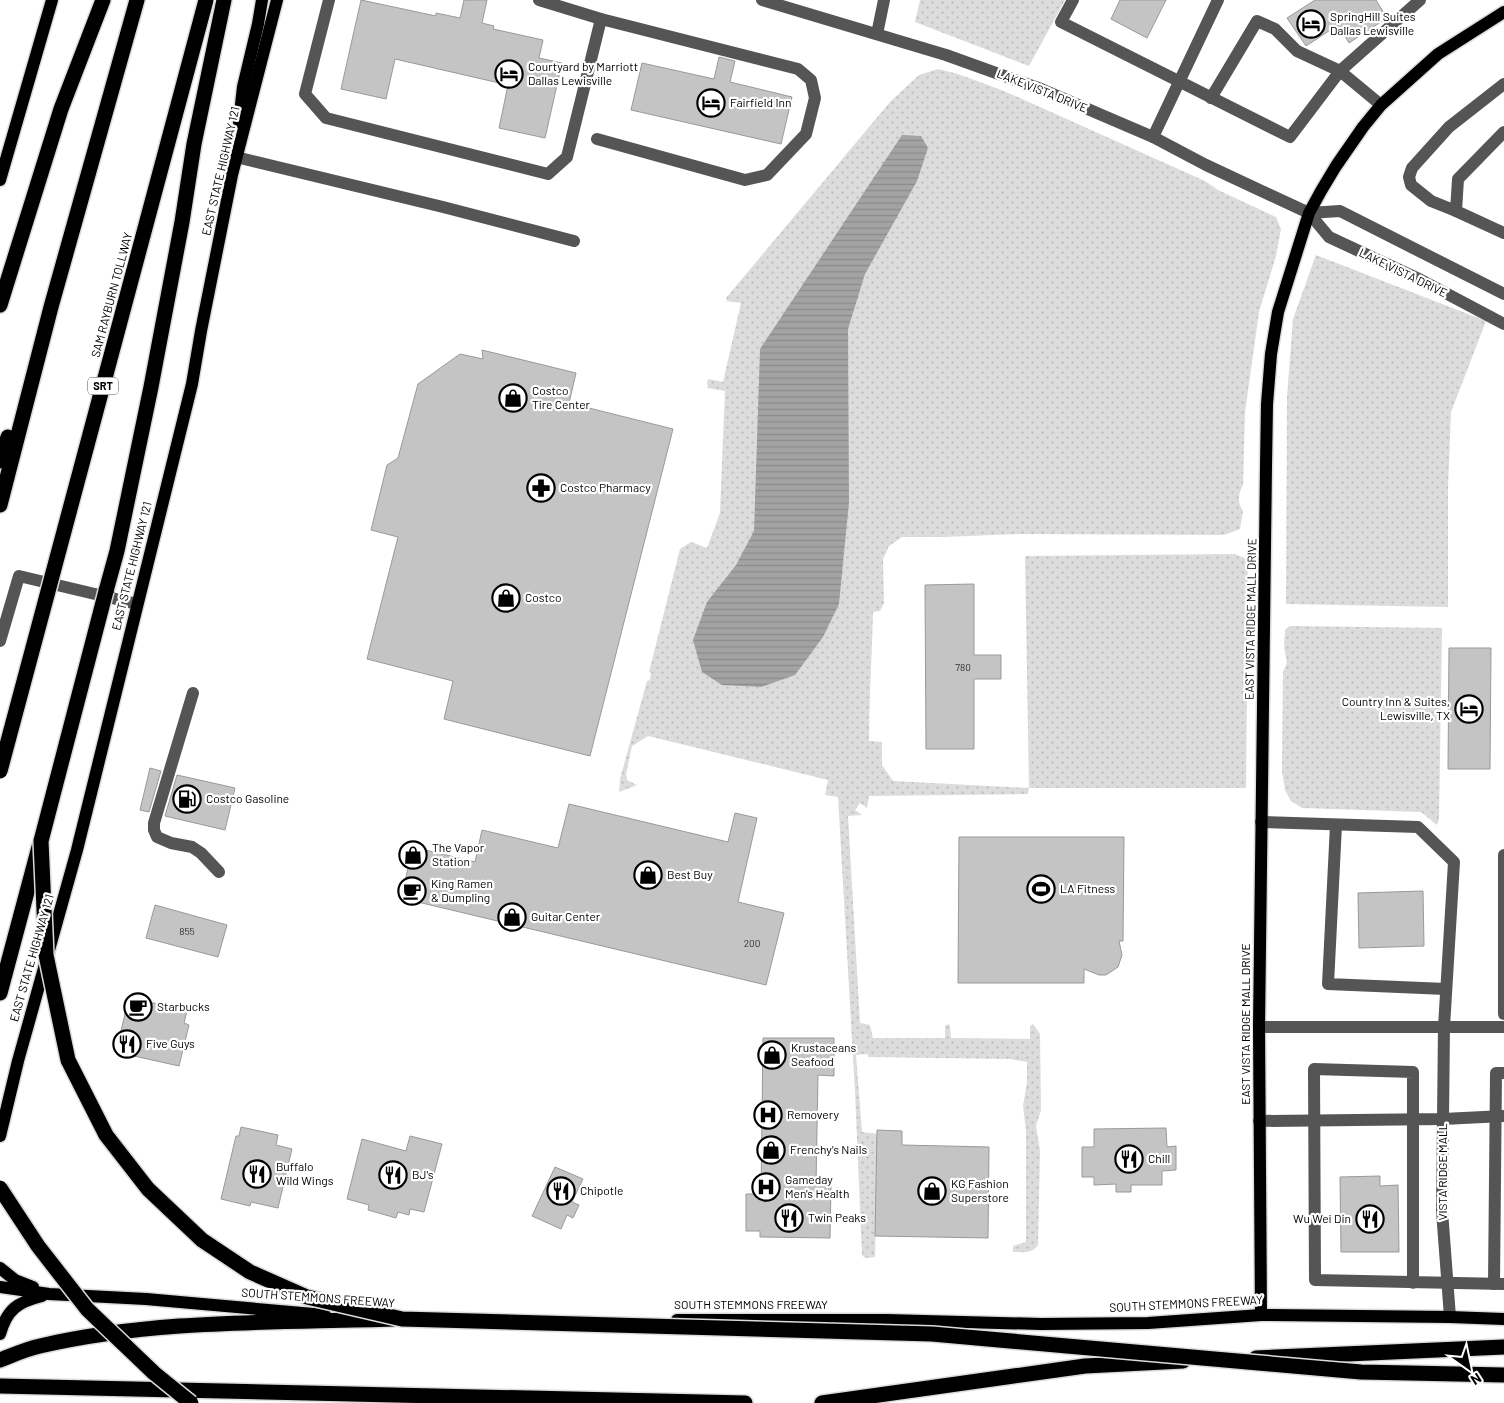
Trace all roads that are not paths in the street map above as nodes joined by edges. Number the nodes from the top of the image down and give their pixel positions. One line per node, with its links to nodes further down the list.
1 (52, 0): 27 (main road)
2 (103, 0): 33 (highway)
3 (137, 0): 34 (highway)
4 (206, 0): 41 (highway, SAM RAYBURN TOLLWAY / SRT, bridge)
5 (224, 0): 44 (highway, bridge)
6 (262, 0): 26 (main road)
7 (277, 0): 26 (main road, EAST STATE HIGHWAY 121)
8 (329, 0): 16 (street)
9 (539, 0): 16 (street)
10 (762, 0): 17 (street, LAKE VISTA DRIVE)
11 (884, 0): 17 (street)
12 (1073, 0): 19 (street)
13 (1218, 0): 19 (street)
14 (1420, 0): 18 (street)
15 (1504, 12): 22 (main road, EAST VISTA RIDGE MALL DRIVE)
16 (601, 19): 25 (street)
17 (876, 34): 24 (street, LAKE VISTA DRIVE)
18 (1340, 71): 21 (street); 21 (street); 22 (street)
19 (1179, 81): 21 (street); 24 (street)
20 (1504, 84): 28 (street)
21 (1211, 98)
22 (1381, 105): 29 (main road, EAST VISTA RIDGE MALL DRIVE)
23 (1504, 132): 28 (street)
24 (1153, 137): 29 (street, LAKE VISTA DRIVE)
25 (597, 139)
26 (235, 163): 31 (street); 38 (main road, EAST STATE HIGHWAY 121)
27 (0, 180)
28 (1456, 211): 30 (street)
29 (1309, 213): 32 (street, LAKE VISTA DRIVE); 35 (street, LAKE VISTA DRIVE); 42 (main road, EAST VISTA RIDGE MALL DRIVE)
30 (1504, 233)
31 (574, 241)
32 (1504, 294)
33 (0, 305)
34 (51, 307): 36 (highway); 37 (highway)
35 (1504, 324)
36 (0, 461)
37 (0, 505)
38 (137, 604): 39 (street); 61 (main road, EAST STATE HIGHWAY 121)
39 (0, 641)
40 (193, 693): 46 (street)
41 (0, 771)
42 (1262, 822): 43 (street, VISTA RIDGE MALL); 52 (main road, EAST VISTA RIDGE MALL DRIVE)
43 (1336, 825): 48 (street, VISTA RIDGE MALL); 48 (street)
44 (41, 840): 49 (highway, bridge); 72 (highway, bridge)
45 (1504, 855): 47 (street)
46 (219, 872)
47 (1504, 901): 50 (street)
48 (1446, 989): 53 (street, VISTA RIDGE MALL)
49 (0, 993)
50 (1504, 995): 51 (street)
51 (1504, 1014)
52 (1259, 1027): 53 (street); 60 (main road, EAST VISTA RIDGE MALL DRIVE)
53 (1444, 1027): 54 (street); 58 (street, VISTA RIDGE MALL)
54 (1504, 1027)
55 (1504, 1073): 56 (street)
56 (1500, 1116): 58 (street); 62 (street)
57 (1414, 1119): 58 (street); 59 (street); 59 (street); 65 (street)
58 (1443, 1119): 66 (street, VISTA RIDGE MALL)
59 (1314, 1120): 60 (street); 65 (street)
60 (1259, 1121): 70 (main road, EAST VISTA RIDGE MALL DRIVE)
61 (0, 1136)
62 (1500, 1162): 67 (street)
63 (0, 1188): 79 (highway, bridge)
64 (0, 1268): 69 (main road)
65 (1413, 1282): 66 (street)
66 (1448, 1283): 67 (street); 71 (street, VISTA RIDGE MALL)
67 (1499, 1284)
68 (0, 1287): 69 (main road, SOUTH STEMMONS FREEWAY)
69 (49, 1294): 70 (main road, SOUTH STEMMONS FREEWAY); 74 (main road)
70 (1261, 1315): 71 (main road, SOUTH STEMMONS FREEWAY)
71 (1450, 1317): 73 (main road, SOUTH STEMMONS FREEWAY)
72 (402, 1319): 76 (highway, bridge); 77 (highway, bridge)
73 (1504, 1319)
74 (0, 1334)
75 (1504, 1347): 81 (highway)
76 (0, 1360)
77 (1504, 1376)
78 (0, 1386): 80 (highway)
79 (191, 1403)
80 (746, 1403)
81 (822, 1403)

